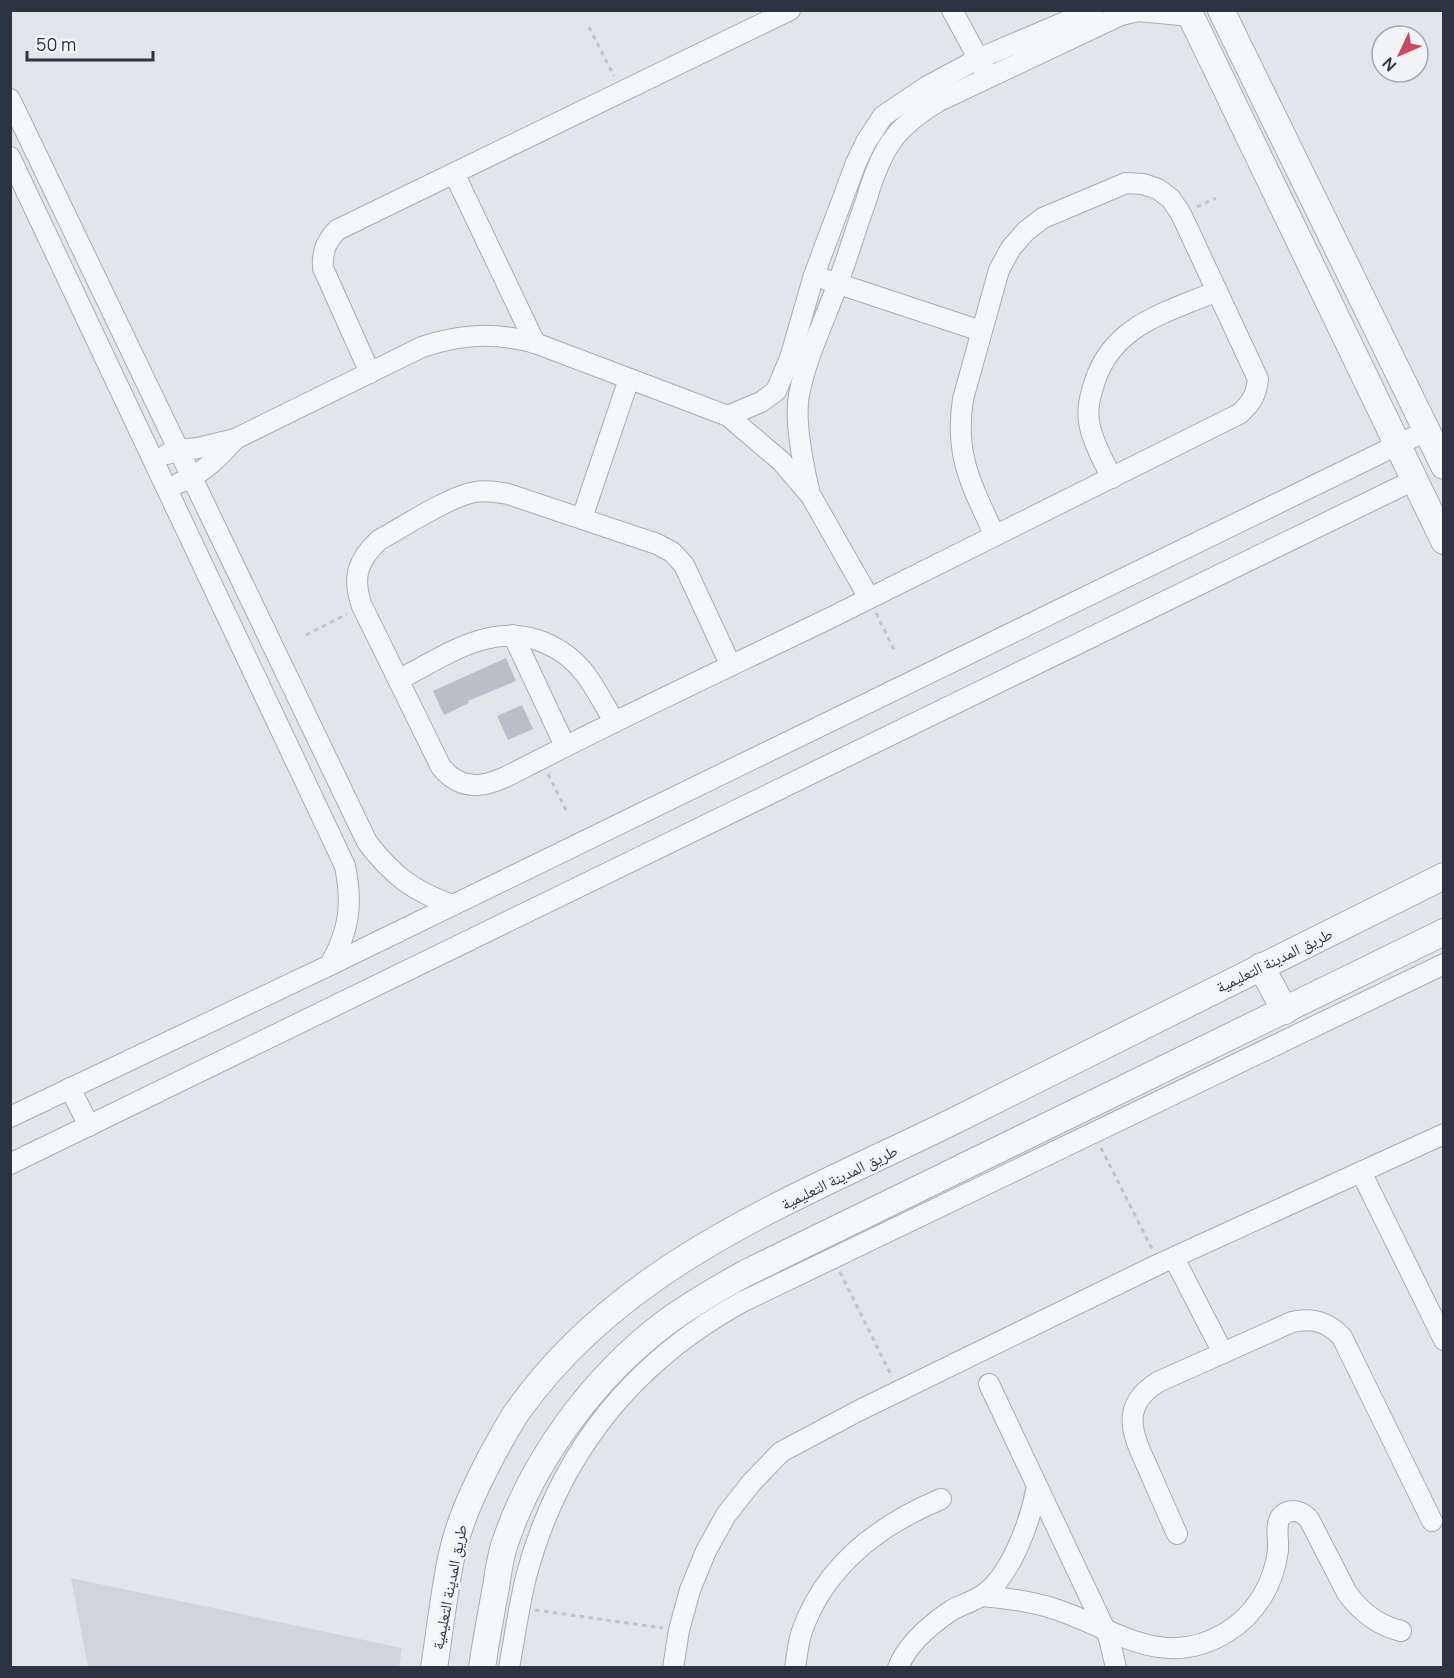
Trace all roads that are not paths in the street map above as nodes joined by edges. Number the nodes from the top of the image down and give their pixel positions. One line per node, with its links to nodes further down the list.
1 (790, 10): 10 (street)
2 (952, 10): 6 (street)
3 (1093, 10): 6 (street)
4 (1221, 10): 19 (street)
5 (1190, 13): 7 (street); 21 (street)
6 (978, 59): 7 (street); 11 (street)
7 (989, 78): 12 (street)
8 (10, 99): 22 (street)
9 (10, 157): 23 (street)
10 (454, 172): 15 (street); 16 (street)
11 (814, 276): 12 (street); 18 (street)
12 (838, 283): 14 (street); 29 (street)
13 (1217, 291): 14 (street); 26 (street); 26 (street)
14 (981, 331): 31 (street)
15 (535, 343): 16 (street); 17 (street)
16 (370, 373): 20 (street)
17 (629, 379): 18 (street); 30 (street)
18 (728, 416): 29 (street)
19 (1426, 431): 21 (street); 24 (street)
20 (235, 439): 22 (street); 25 (street)
21 (1397, 444): 27 (street); 40 (street)
22 (178, 450): 23 (street); 25 (street)
23 (153, 459): 28 (street)
24 (1443, 466)
25 (192, 478): 28 (street); 40 (street)
26 (1112, 478): 31 (street)
27 (1414, 480): 32 (street); 48 (street)
28 (167, 488): 43 (street)
29 (811, 496): 33 (street)
30 (582, 518): 35 (street); 36 (street)
31 (995, 536): 33 (street)
32 (1443, 541)
33 (869, 598): 35 (street)
34 (513, 635): 36 (street); 37 (street); 38 (street)
35 (731, 666): 37 (street)
36 (398, 680): 38 (street)
37 (615, 722): 38 (street)
38 (565, 746)
39 (1443, 876): 44 (street, طريق المدينة التعليمية)
40 (452, 905): 43 (street)
41 (1443, 932): 45 (street)
42 (1443, 964): 65 (street)
43 (330, 965): 46 (street)
44 (1261, 966): 45 (street); 63 (street, طريق المدينة التعليمية)
45 (1285, 1011): 64 (street)
46 (70, 1088): 47 (street); 48 (street)
47 (10, 1117)
48 (89, 1126): 50 (street)
49 (1443, 1134): 51 (street)
50 (10, 1164)
51 (1361, 1172): 52 (street); 53 (street)
52 (1166, 1261): 54 (street); 66 (street)
53 (1443, 1340)
54 (1223, 1353): 58 (street); 59 (street)
55 (989, 1384): 56 (street)
56 (1037, 1486): 60 (street); 61 (street)
57 (941, 1499): 67 (street)
58 (1432, 1521)
59 (1177, 1534)
60 (982, 1596): 61 (street); 68 (street)
61 (1106, 1631): 62 (street); 69 (street)
62 (1401, 1631)
63 (434, 1668)
64 (482, 1668)
65 (509, 1668)
66 (673, 1668)
67 (795, 1668)
68 (898, 1668)
69 (1116, 1668)

